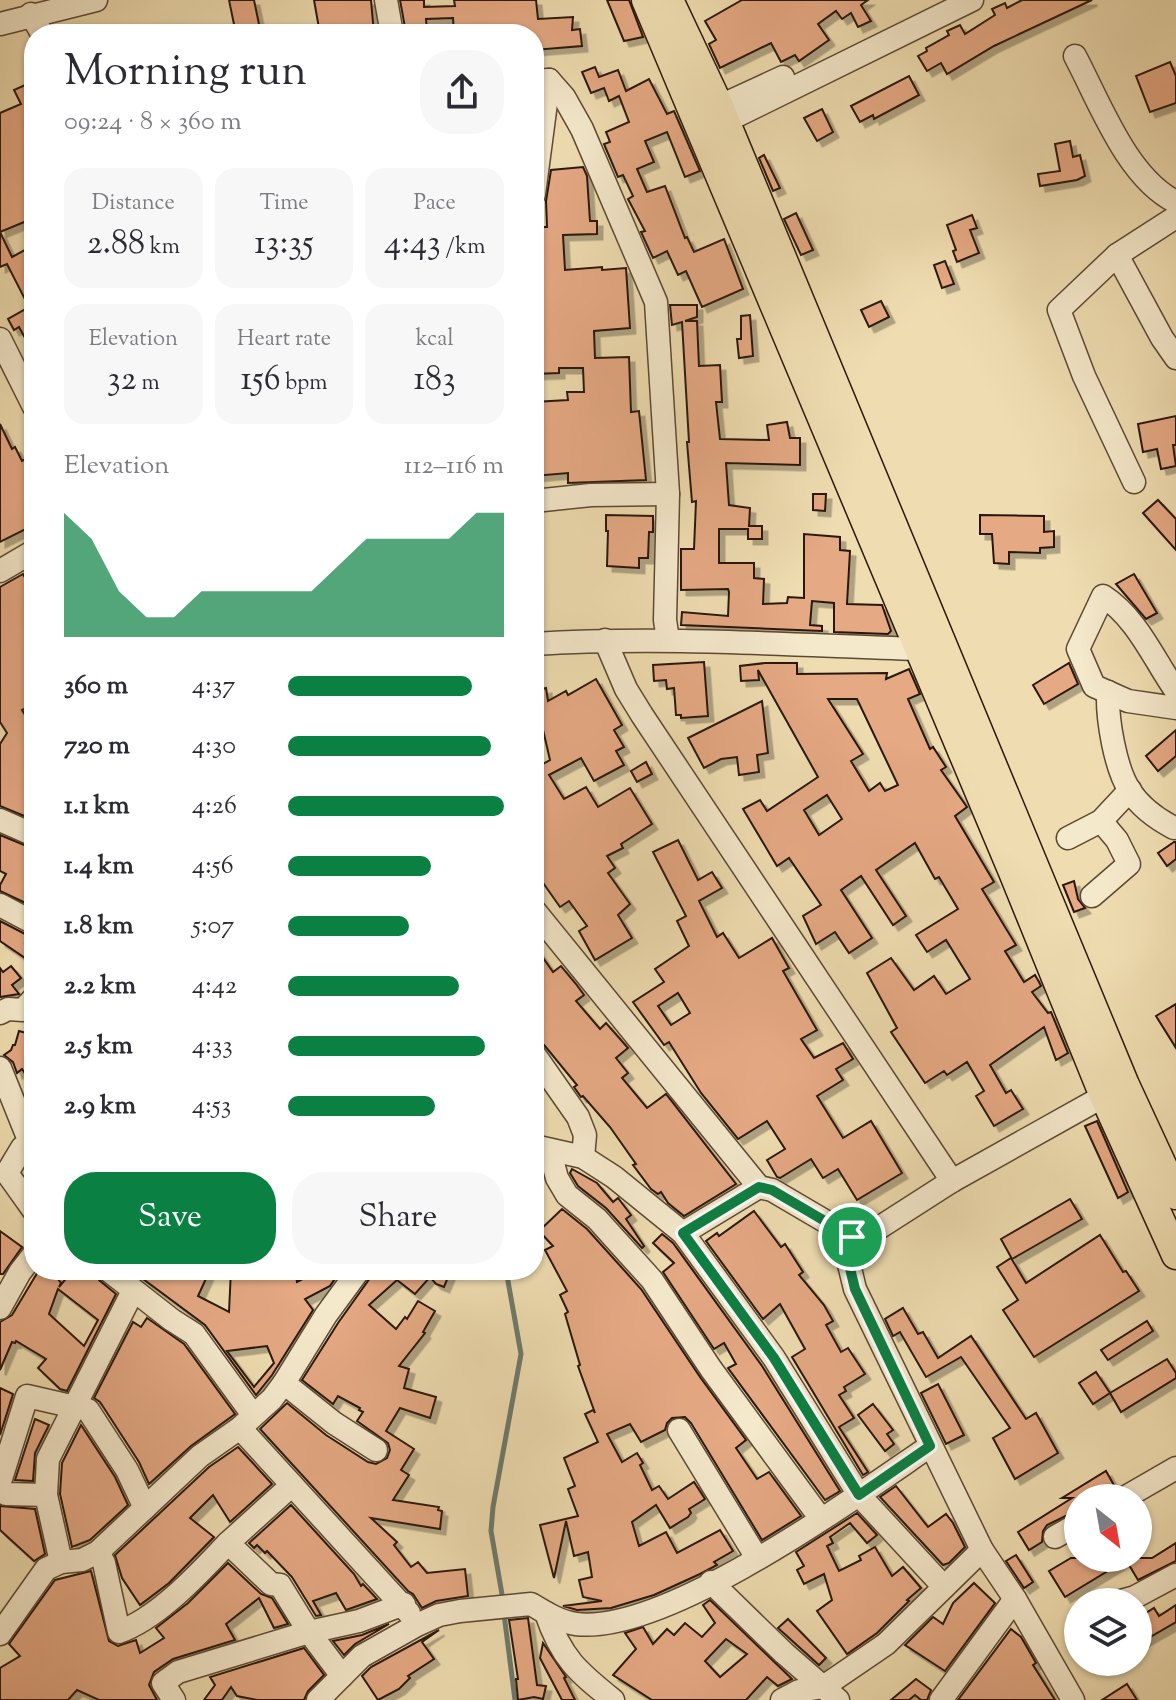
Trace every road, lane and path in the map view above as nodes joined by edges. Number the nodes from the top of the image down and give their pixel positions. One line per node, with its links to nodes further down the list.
1 (96, 0): 8 (street)
2 (386, 0): 9 (street)
3 (646, 0): 12 (main road)
4 (669, 0): 12 (main road)
5 (947, 0): 12 (street)
6 (972, 0): 12 (street)
7 (0, 24): 8 (street)
8 (37, 24)
9 (390, 24)
10 (1075, 56): 13 (street)
11 (544, 82): 20 (street)
12 (710, 120): 27 (main road); 52 (main road)
13 (1176, 202)
14 (1176, 217): 15 (street)
15 (1117, 255): 17 (street); 19 (street)
16 (3, 351): 18 (street)
17 (1176, 358)
18 (24, 389)
19 (1134, 482)
20 (668, 494): 21 (street); 25 (street)
21 (544, 500)
22 (24, 557): 23 (street)
23 (0, 571)
24 (605, 640): 25 (street); 26 (street); 50 (street)
25 (668, 640): 27 (street)
26 (544, 643)
27 (918, 649): 45 (main road)
28 (1176, 691): 29 (street)
29 (1108, 692): 30 (street); 31 (street)
30 (1176, 708)
31 (1130, 790): 33 (street); 34 (street)
32 (0, 820): 35 (street)
33 (1101, 821): 36 (street); 37 (street)
34 (1174, 828)
35 (24, 831)
36 (1068, 838)
37 (1092, 896)
38 (0, 905): 39 (street)
39 (24, 918)
40 (544, 922): 51 (street)
41 (24, 1009): 42 (street)
42 (0, 1013)
43 (0, 1068): 46 (street)
44 (544, 1068): 49 (street)
45 (1104, 1096): 50 (street); 56 (main road)
46 (22, 1148): 53 (street)
47 (544, 1148): 49 (street)
48 (544, 1155): 77 (street)
49 (583, 1157): 54 (street)
50 (952, 1181): 55 (street)
51 (759, 1187): 54 (street); 55 (street)
52 (1176, 1195)
53 (24, 1197)
54 (683, 1233): 75 (street)
55 (852, 1237): 67 (street)
56 (1176, 1255)
57 (24, 1264): 60 (street)
58 (120, 1280): 61 (street)
59 (349, 1280): 63 (street)
60 (6, 1282): 62 (street)
61 (133, 1291): 64 (street); 65 (street)
62 (0, 1308)
63 (284, 1383): 65 (street); 68 (street)
64 (75, 1409): 70 (street); 74 (street); 76 (street)
65 (247, 1421): 72 (street); 76 (street)
66 (679, 1430): 83 (street)
67 (930, 1446): 75 (street); 81 (street)
68 (376, 1450)
69 (1176, 1468): 71 (street)
70 (0, 1482)
71 (1148, 1484)
72 (292, 1485): 80 (street); 90 (street)
73 (0, 1489): 74 (street)
74 (46, 1495): 84 (street)
75 (859, 1495): 77 (street); 87 (street)
76 (145, 1508): 82 (street)
77 (821, 1519): 83 (street)
78 (1064, 1532): 79 (street)
79 (1055, 1537)
80 (228, 1543): 82 (street); 93 (street)
81 (982, 1550): 87 (street); 89 (street)
82 (98, 1552): 84 (street)
83 (757, 1558): 86 (street)
84 (61, 1562): 94 (street)
85 (1176, 1575): 88 (street)
86 (711, 1582): 91 (street); 96 (street)
87 (944, 1587): 96 (street)
88 (1152, 1588)
89 (1015, 1599): 101 (street); 102 (street)
90 (404, 1604): 92 (street); 93 (street)
91 (546, 1613): 92 (street); 97 (street)
92 (417, 1625): 95 (street)
93 (309, 1632): 95 (street); 98 (street)
94 (0, 1634)
95 (342, 1676): 99 (street)
96 (830, 1694): 100 (street)
97 (602, 1697)
98 (174, 1700)
99 (318, 1700)
100 (782, 1700)
101 (941, 1700)
102 (1073, 1700)

